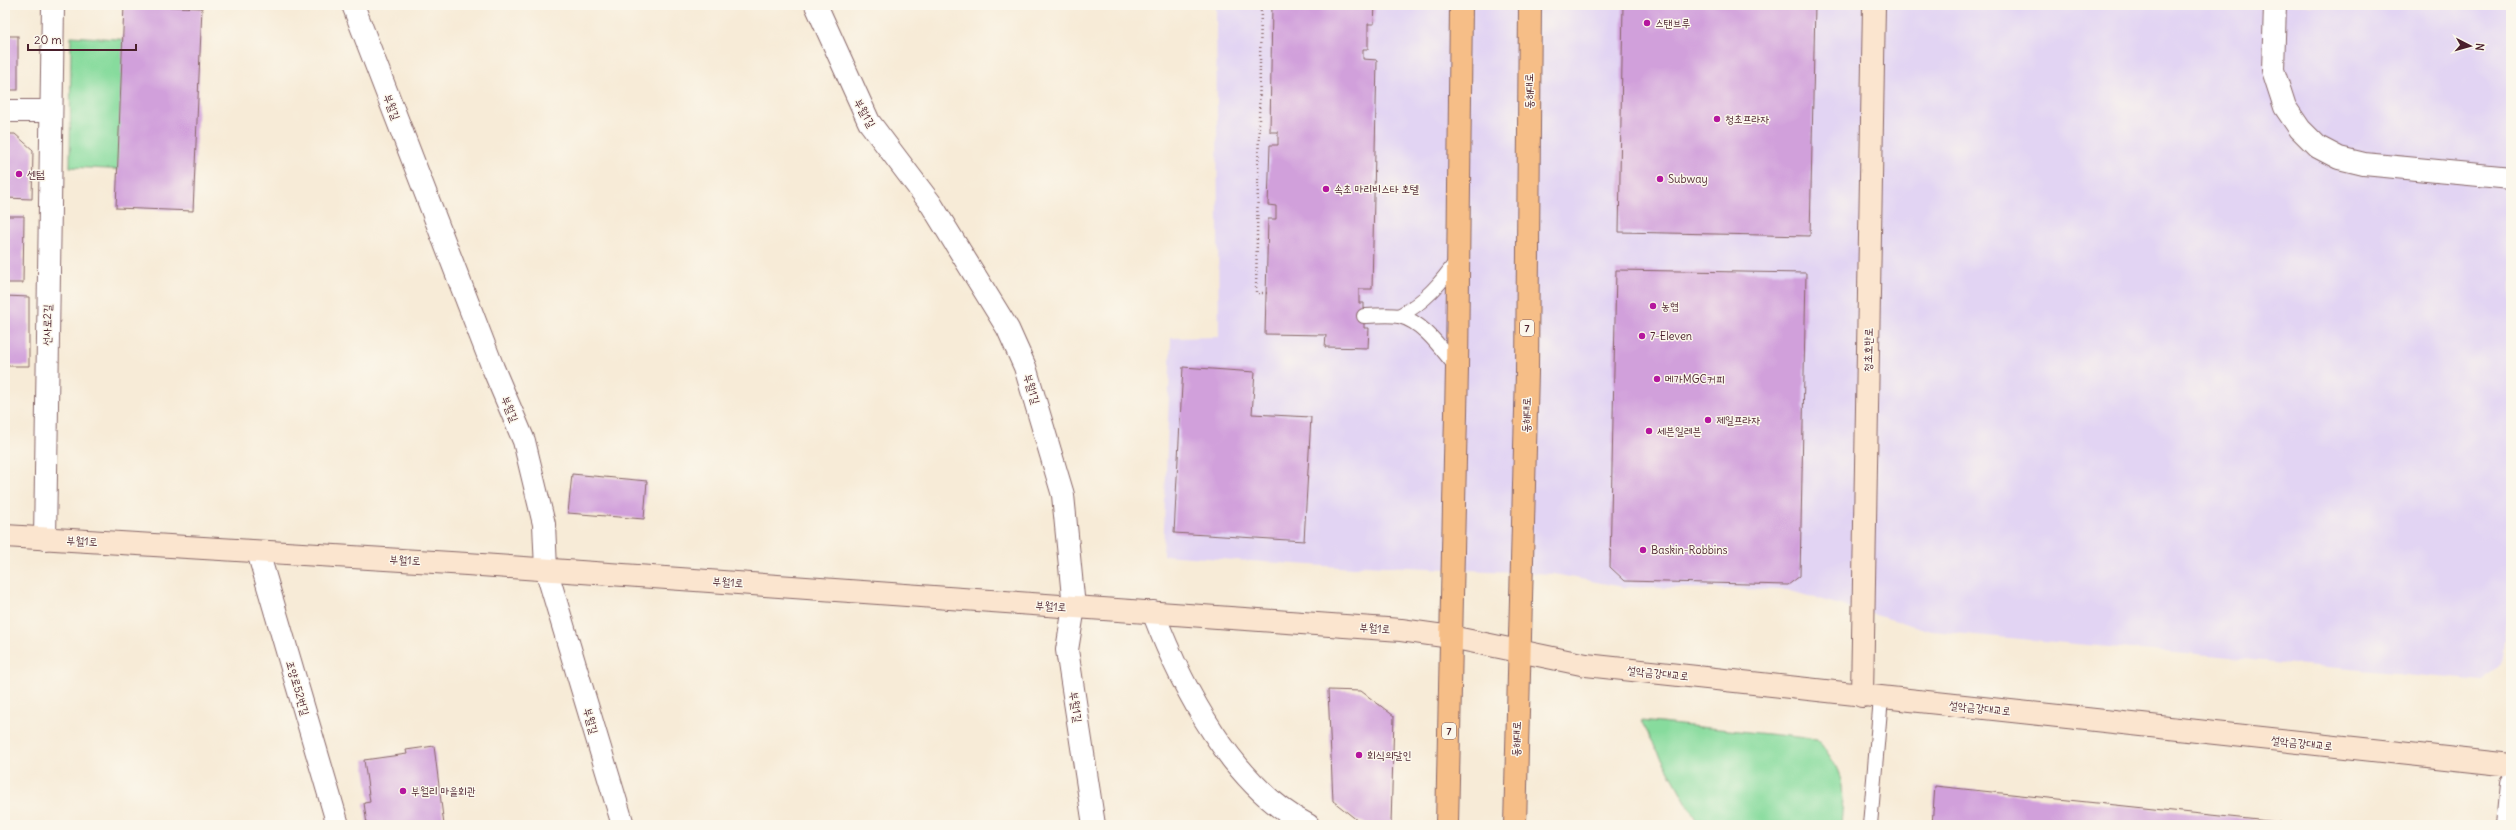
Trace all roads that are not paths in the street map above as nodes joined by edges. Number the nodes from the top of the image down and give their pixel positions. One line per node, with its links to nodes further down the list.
1 (53, 5): 9 (street, 선사로2길)
2 (353, 5): 18 (street, 부월길)
3 (816, 5): 19 (street, 부월1길)
4 (1461, 5): 11 (main road, 7)
5 (1530, 5): 22 (main road, 동해대로 / 7)
6 (1874, 5): 23 (street, 청초호반로)
7 (2274, 13): 10 (street)
8 (5, 111): 9 (street)
9 (51, 111): 16 (street, 선사로2길)
10 (2511, 178)
11 (1459, 257): 13 (lane); 14 (main road, 7)
12 (1364, 316): 13 (lane)
13 (1399, 316): 14 (lane)
14 (1457, 368): 21 (main road, 7)
15 (5, 536): 16 (street, 부월1로)
16 (45, 539): 17 (street, 부월1로)
17 (258, 552): 18 (street, 부월1로); 26 (street, 조양로52번길)
18 (546, 569): 19 (street, 부월1로); 27 (street, 부월길)
19 (1074, 607): 20 (street, 부월1로); 28 (street, 부월1길)
20 (1153, 612): 21 (street, 부월1로); 29 (street)
21 (1451, 637): 22 (street, 설악금강대교로); 30 (main road, 7)
22 (1520, 650): 23 (street, 설악금강대교로); 31 (main road, 동해대로 / 7)
23 (1871, 697): 24 (street, 설악금강대교로); 32 (lane)
24 (2511, 765)
25 (2511, 784): 33 (street)
26 (338, 825)
27 (623, 825)
28 (1094, 825)
29 (1308, 825)
30 (1447, 825)
31 (1515, 825)
32 (1870, 825)
33 (2507, 825)

